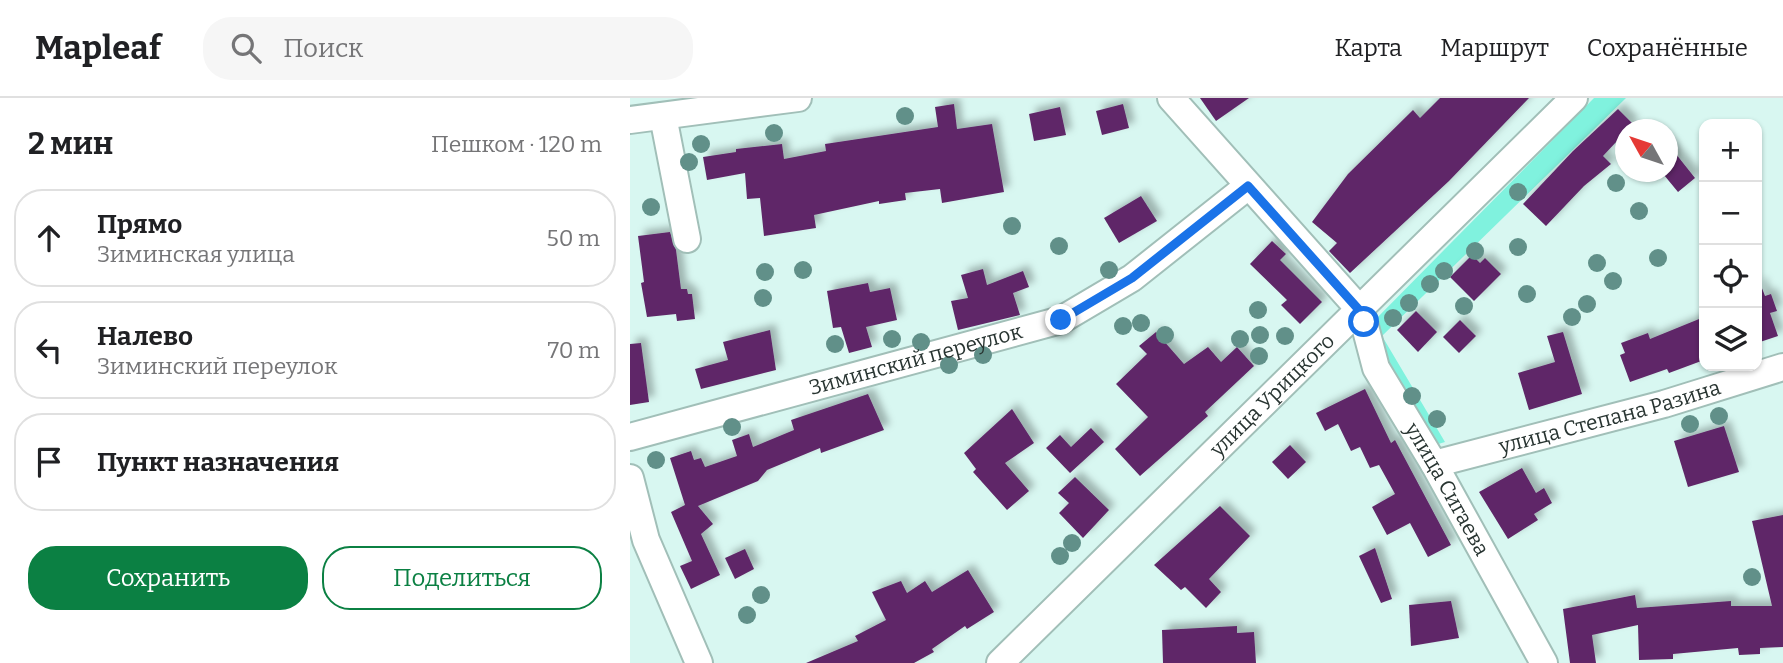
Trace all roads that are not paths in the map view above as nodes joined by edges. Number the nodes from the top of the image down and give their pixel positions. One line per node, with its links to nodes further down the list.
1 (798, 98): 4 (street)
2 (1171, 98): 6 (street)
3 (1574, 98): 8 (street, улица Урицкого)
4 (663, 116): 5 (street); 7 (street)
5 (630, 120)
6 (1248, 186): 8 (street); 10 (street, Зиминский переулок)
7 (687, 239)
8 (1360, 311): 11 (street, улица Сигаева); 14 (street, улица Урицкого)
9 (1783, 367): 11 (street, улица Степана Разина)
10 (630, 437)
11 (1434, 464): 15 (street, улица Сигаева)
12 (630, 478): 13 (street)
13 (699, 663)
14 (1000, 663)
15 (1544, 663)

